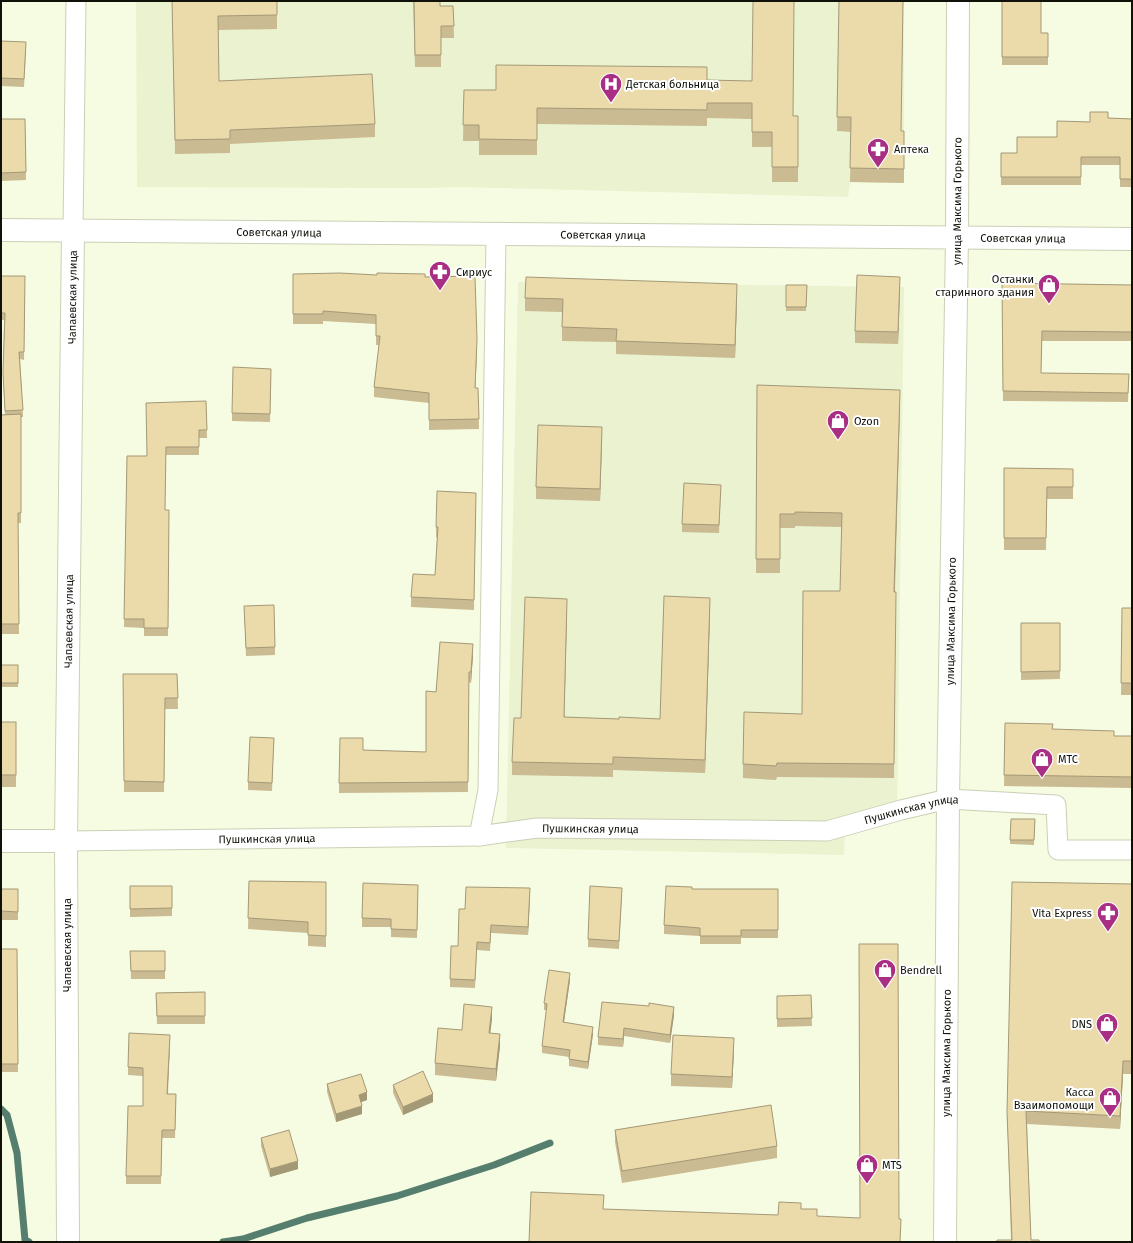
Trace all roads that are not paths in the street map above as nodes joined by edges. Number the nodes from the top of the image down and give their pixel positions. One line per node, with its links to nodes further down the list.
1 (76, 1): 4 (street, Чапаевская улица)
2 (958, 1): 6 (main road, улица Максима Горького)
3 (1, 230): 4 (main road, Советская улица)
4 (73, 231): 5 (main road, Советская улица); 11 (main road, Чапаевская улица)
5 (496, 234): 6 (main road, Советская улица); 9 (street)
6 (957, 238): 7 (main road, Советская улица); 8 (main road, улица Максима Горького)
7 (1132, 240)
8 (948, 799): 9 (street, Пушкинская улица); 12 (street, Пушкинская улица); 14 (main road, улица Максима Горького)
9 (479, 836): 11 (street, Пушкинская улица)
10 (1, 841): 11 (main road, Пушкинская улица)
11 (66, 841): 13 (main road, Чапаевская улица)
12 (1132, 850)
13 (68, 1242)
14 (945, 1242)

